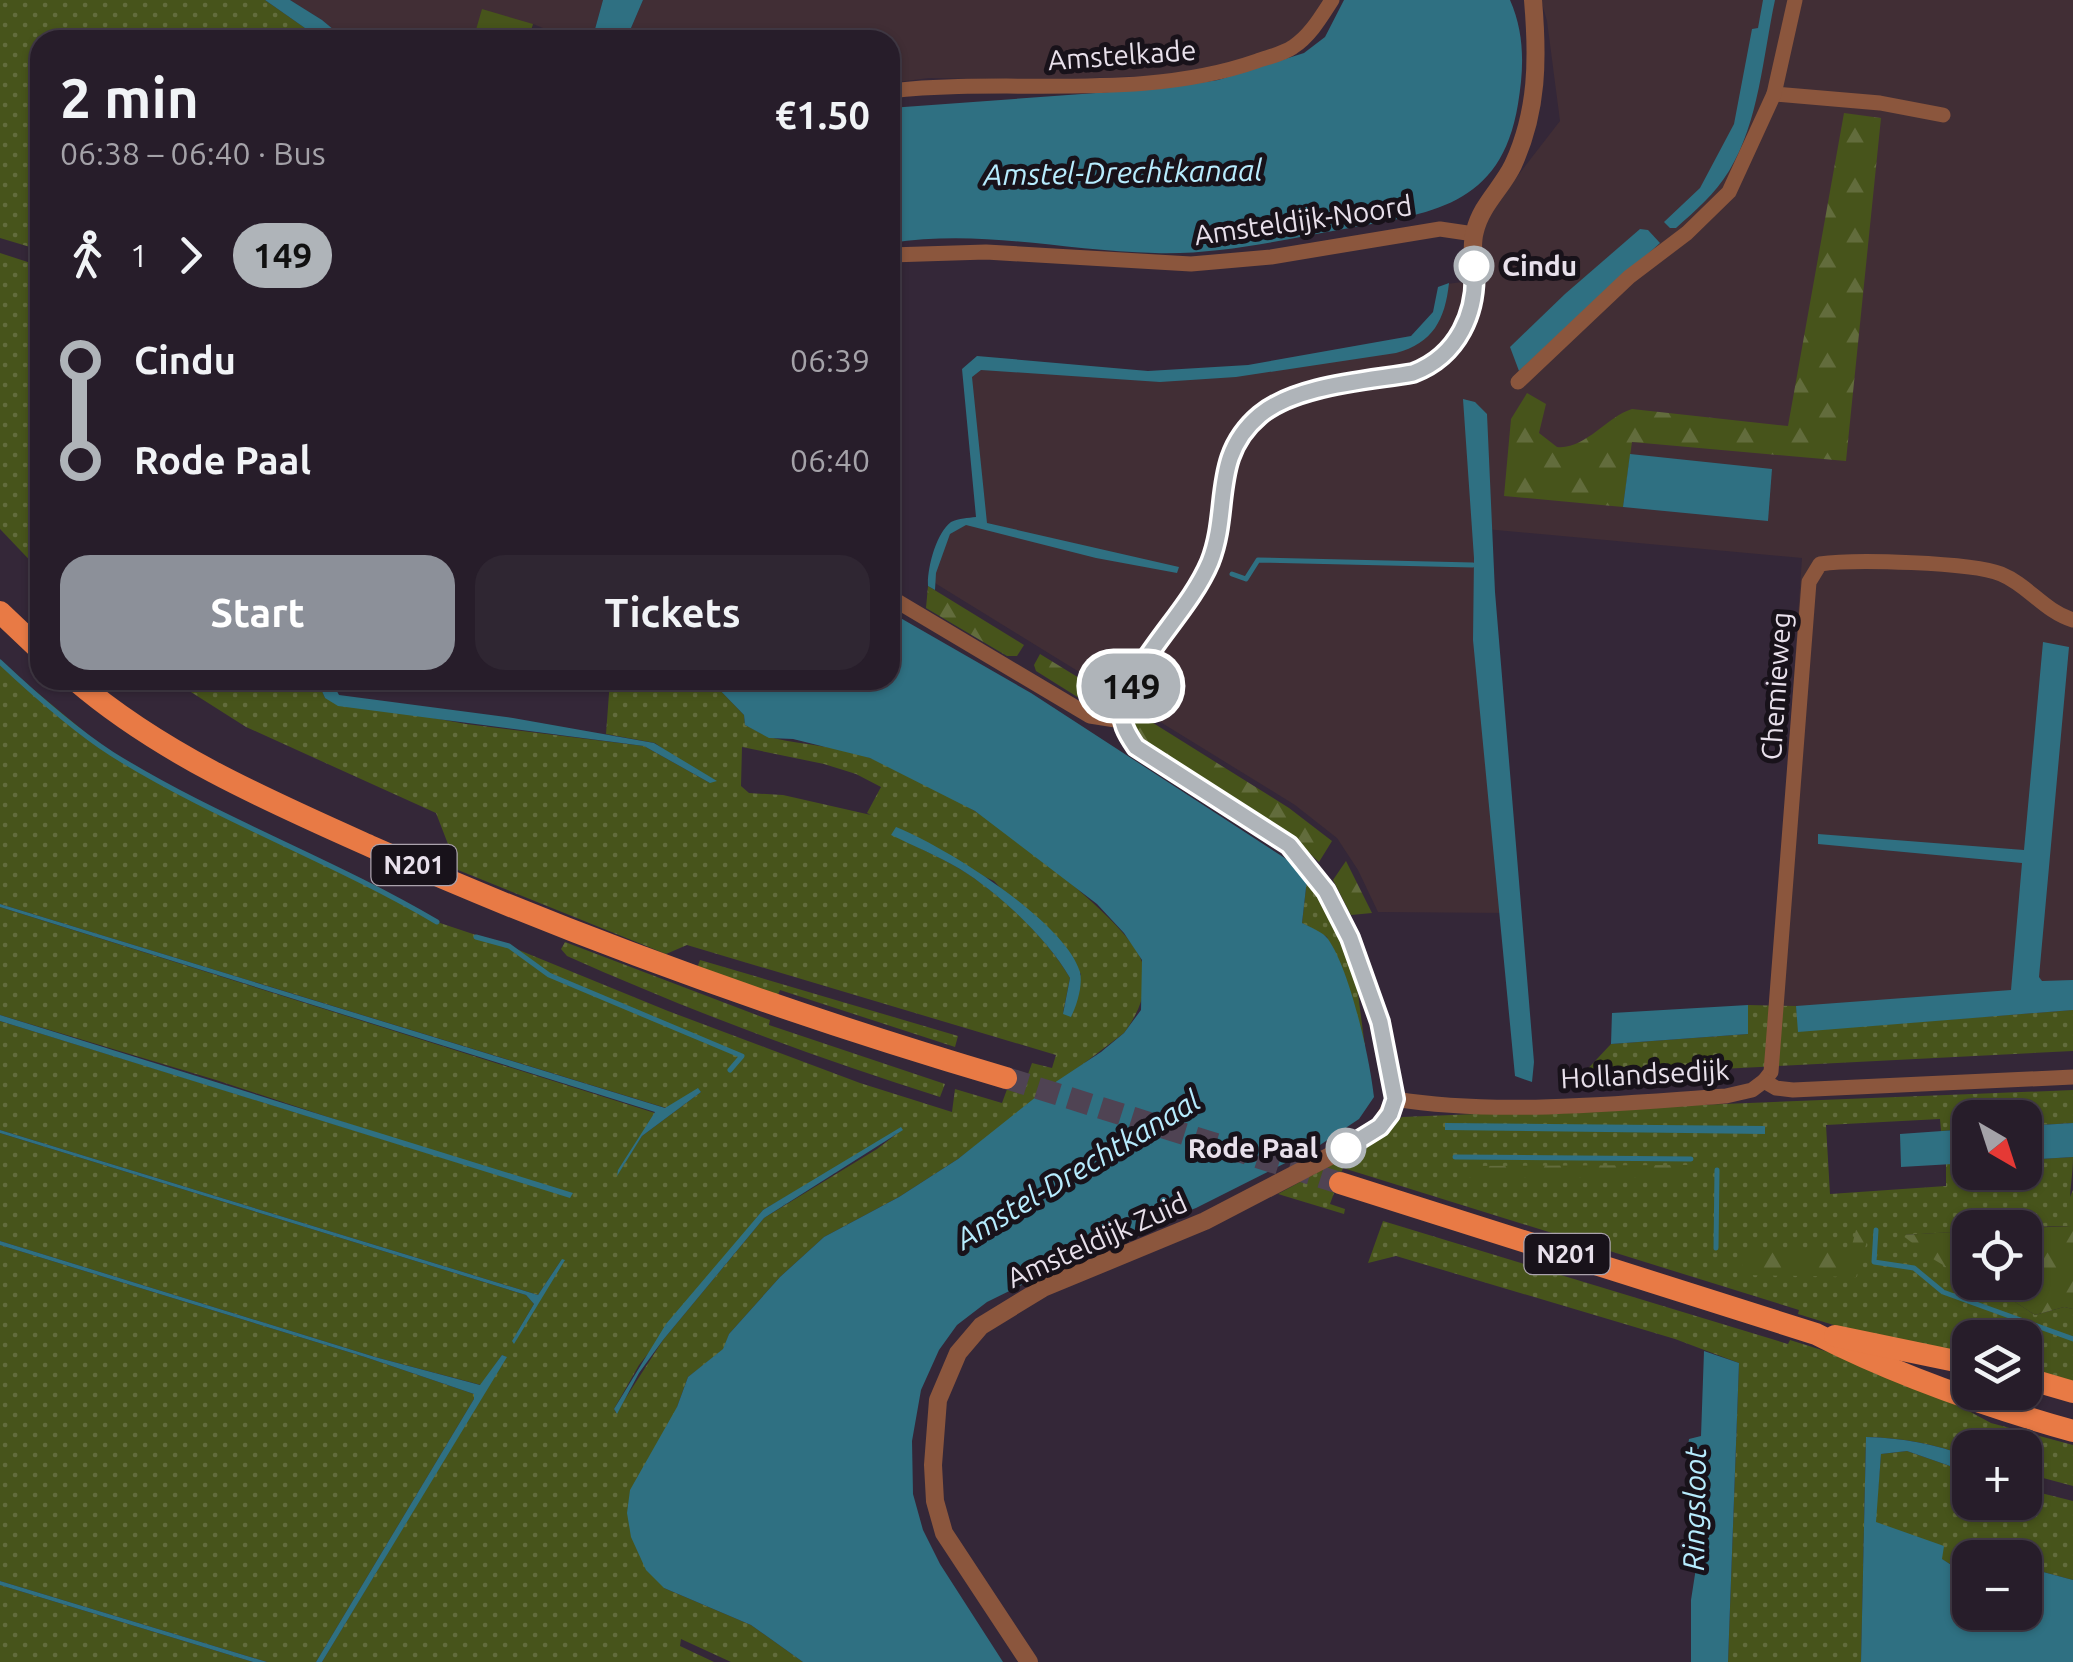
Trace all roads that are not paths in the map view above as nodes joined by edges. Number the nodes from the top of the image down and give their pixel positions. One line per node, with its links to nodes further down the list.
1 (1332, 0): 4 (street, Amstelkade)
2 (1533, 0): 7 (street)
3 (1796, 0): 5 (street)
4 (900, 90)
5 (1774, 94): 6 (street); 9 (street)
6 (1944, 115)
7 (1474, 234): 8 (street, Amsteldijk-Noord); 15 (street)
8 (900, 256)
9 (1518, 382)
10 (900, 604): 15 (street)
11 (0, 612): 13 (main road)
12 (2073, 620): 18 (street, Chemieweg)
13 (30, 640)
14 (89, 690): 17 (main road, N201)
15 (1122, 722): 19 (street)
16 (2073, 1077): 18 (street, Hollandsedijk)
17 (1006, 1078)
18 (1764, 1081): 19 (street, Hollandsedijk)
19 (1395, 1099): 26 (street, Amsteldijk Zuid)
20 (1340, 1182): 21 (main road, N201)
21 (1816, 1334): 22 (main road, N201); 25 (main road, N201)
22 (1952, 1360)
23 (2042, 1383): 24 (main road)
24 (2073, 1392)
25 (2073, 1432)
26 (1029, 1662)

